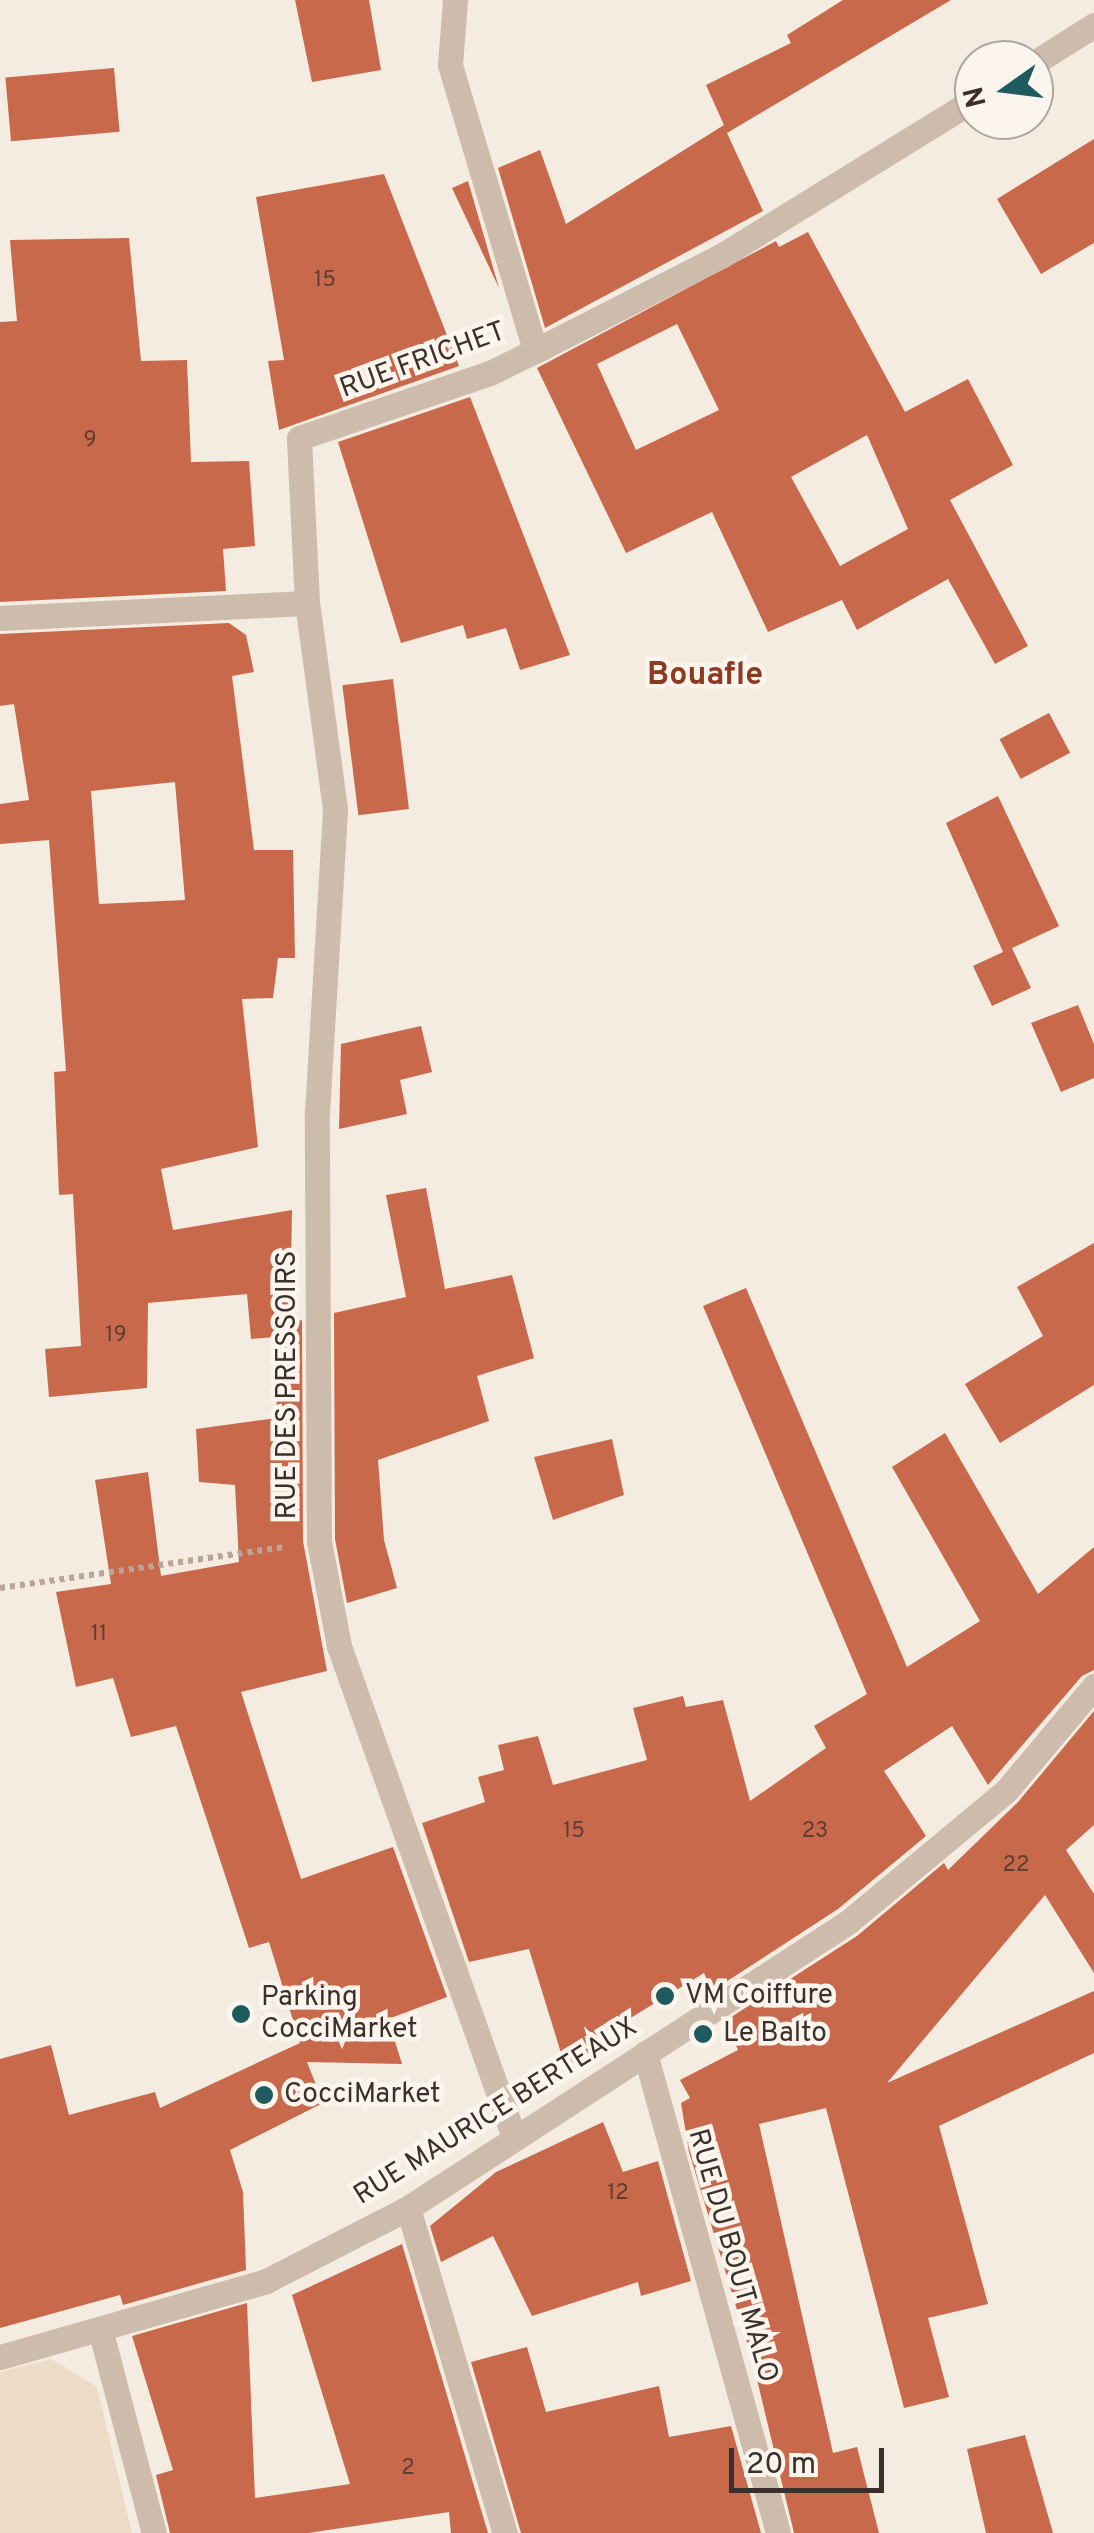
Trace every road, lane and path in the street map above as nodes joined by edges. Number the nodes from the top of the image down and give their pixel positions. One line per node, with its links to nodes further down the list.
1 (455, 0): 5 (street)
2 (1094, 26): 3 (street)
3 (1054, 50)
4 (954, 112): 5 (street, RUE FRICHET)
5 (535, 351): 6 (street, RUE FRICHET)
6 (306, 603): 7 (street); 8 (street, RUE DES PRESSOIRS)
7 (0, 618)
8 (319, 1541): 9 (path); 12 (street, RUE DES PRESSOIRS)
9 (0, 1588)
10 (1094, 1686): 11 (street, RUE MAURICE BERTEAUX)
11 (645, 2053): 12 (street, RUE MAURICE BERTEAUX); 18 (street, RUE DU BOUT MALO)
12 (514, 2136): 13 (street, RUE MAURICE BERTEAUX)
13 (408, 2208): 14 (street, RUE MAURICE BERTEAUX); 17 (street)
14 (100, 2329): 15 (street, RUE MAURICE BERTEAUX); 16 (street)
15 (0, 2358)
16 (154, 2533)
17 (505, 2533)
18 (778, 2533)

